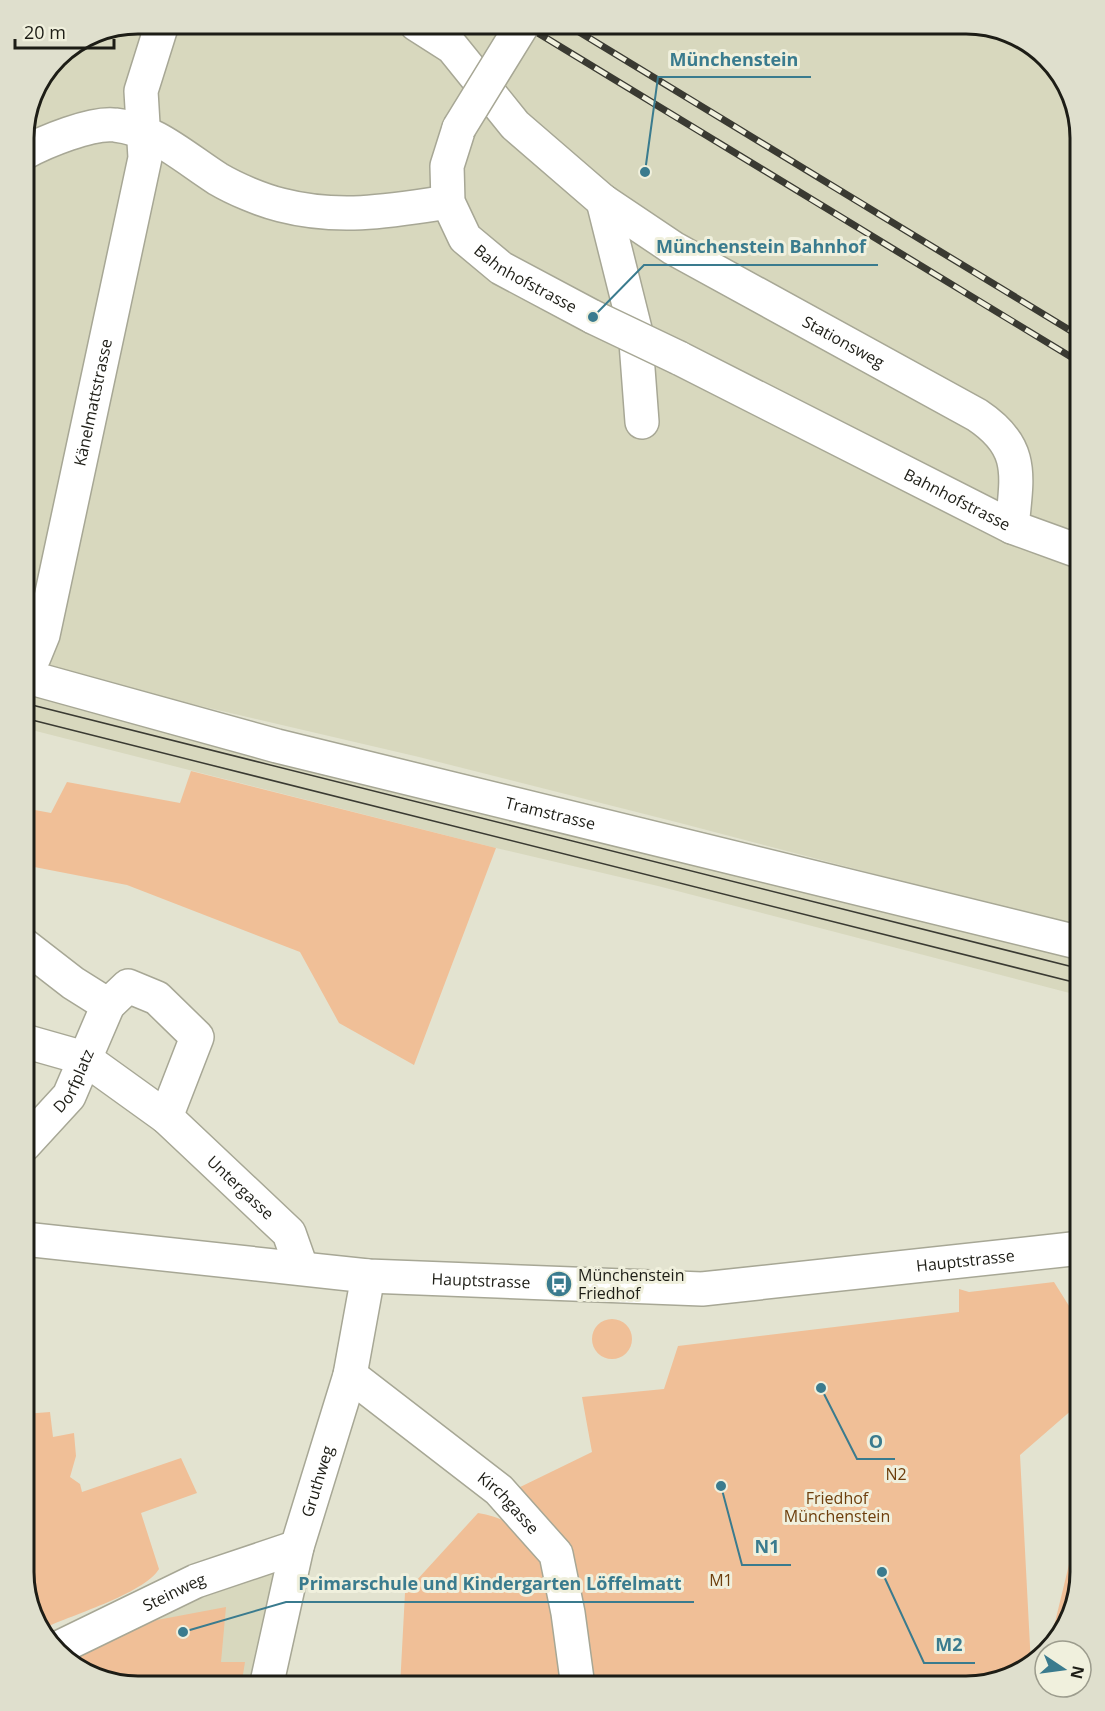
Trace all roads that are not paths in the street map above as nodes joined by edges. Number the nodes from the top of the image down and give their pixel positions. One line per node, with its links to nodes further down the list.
1 (159, 34): 4 (street)
2 (433, 34): 6 (street, Stationsweg)
3 (517, 34): 7 (street, bridge)
4 (143, 131): 5 (street); 7 (street); 11 (street, Känelmattstrasse)
5 (35, 139)
6 (603, 201): 8 (street); 9 (street, Stationsweg)
7 (448, 202): 9 (street, Bahnhofstrasse, bridge)
8 (642, 422)
9 (1012, 527): 10 (street, Bahnhofstrasse)
10 (1070, 548)
11 (35, 655)
12 (35, 679): 13 (street, Tramstrasse)
13 (1070, 940)
14 (34, 953): 15 (street)
15 (108, 1005): 17 (street, Dorfplatz); 18 (street)
16 (34, 1044): 17 (street, Untergasse)
17 (84, 1058): 18 (street, Untergasse); 19 (street, Dorfplatz)
18 (166, 1117): 22 (street, Untergasse)
19 (34, 1134)
20 (34, 1240): 22 (street, Hauptstrasse)
21 (1070, 1249): 23 (street, Hauptstrasse)
22 (301, 1267): 23 (street, Hauptstrasse)
23 (369, 1276): 24 (street, Gruthweg)
24 (350, 1375): 25 (street, Gruthweg); 28 (street, Kirchgasse)
25 (297, 1547): 26 (street, Steinweg); 27 (street, Gruthweg)
26 (64, 1645)
27 (268, 1676)
28 (577, 1676)

